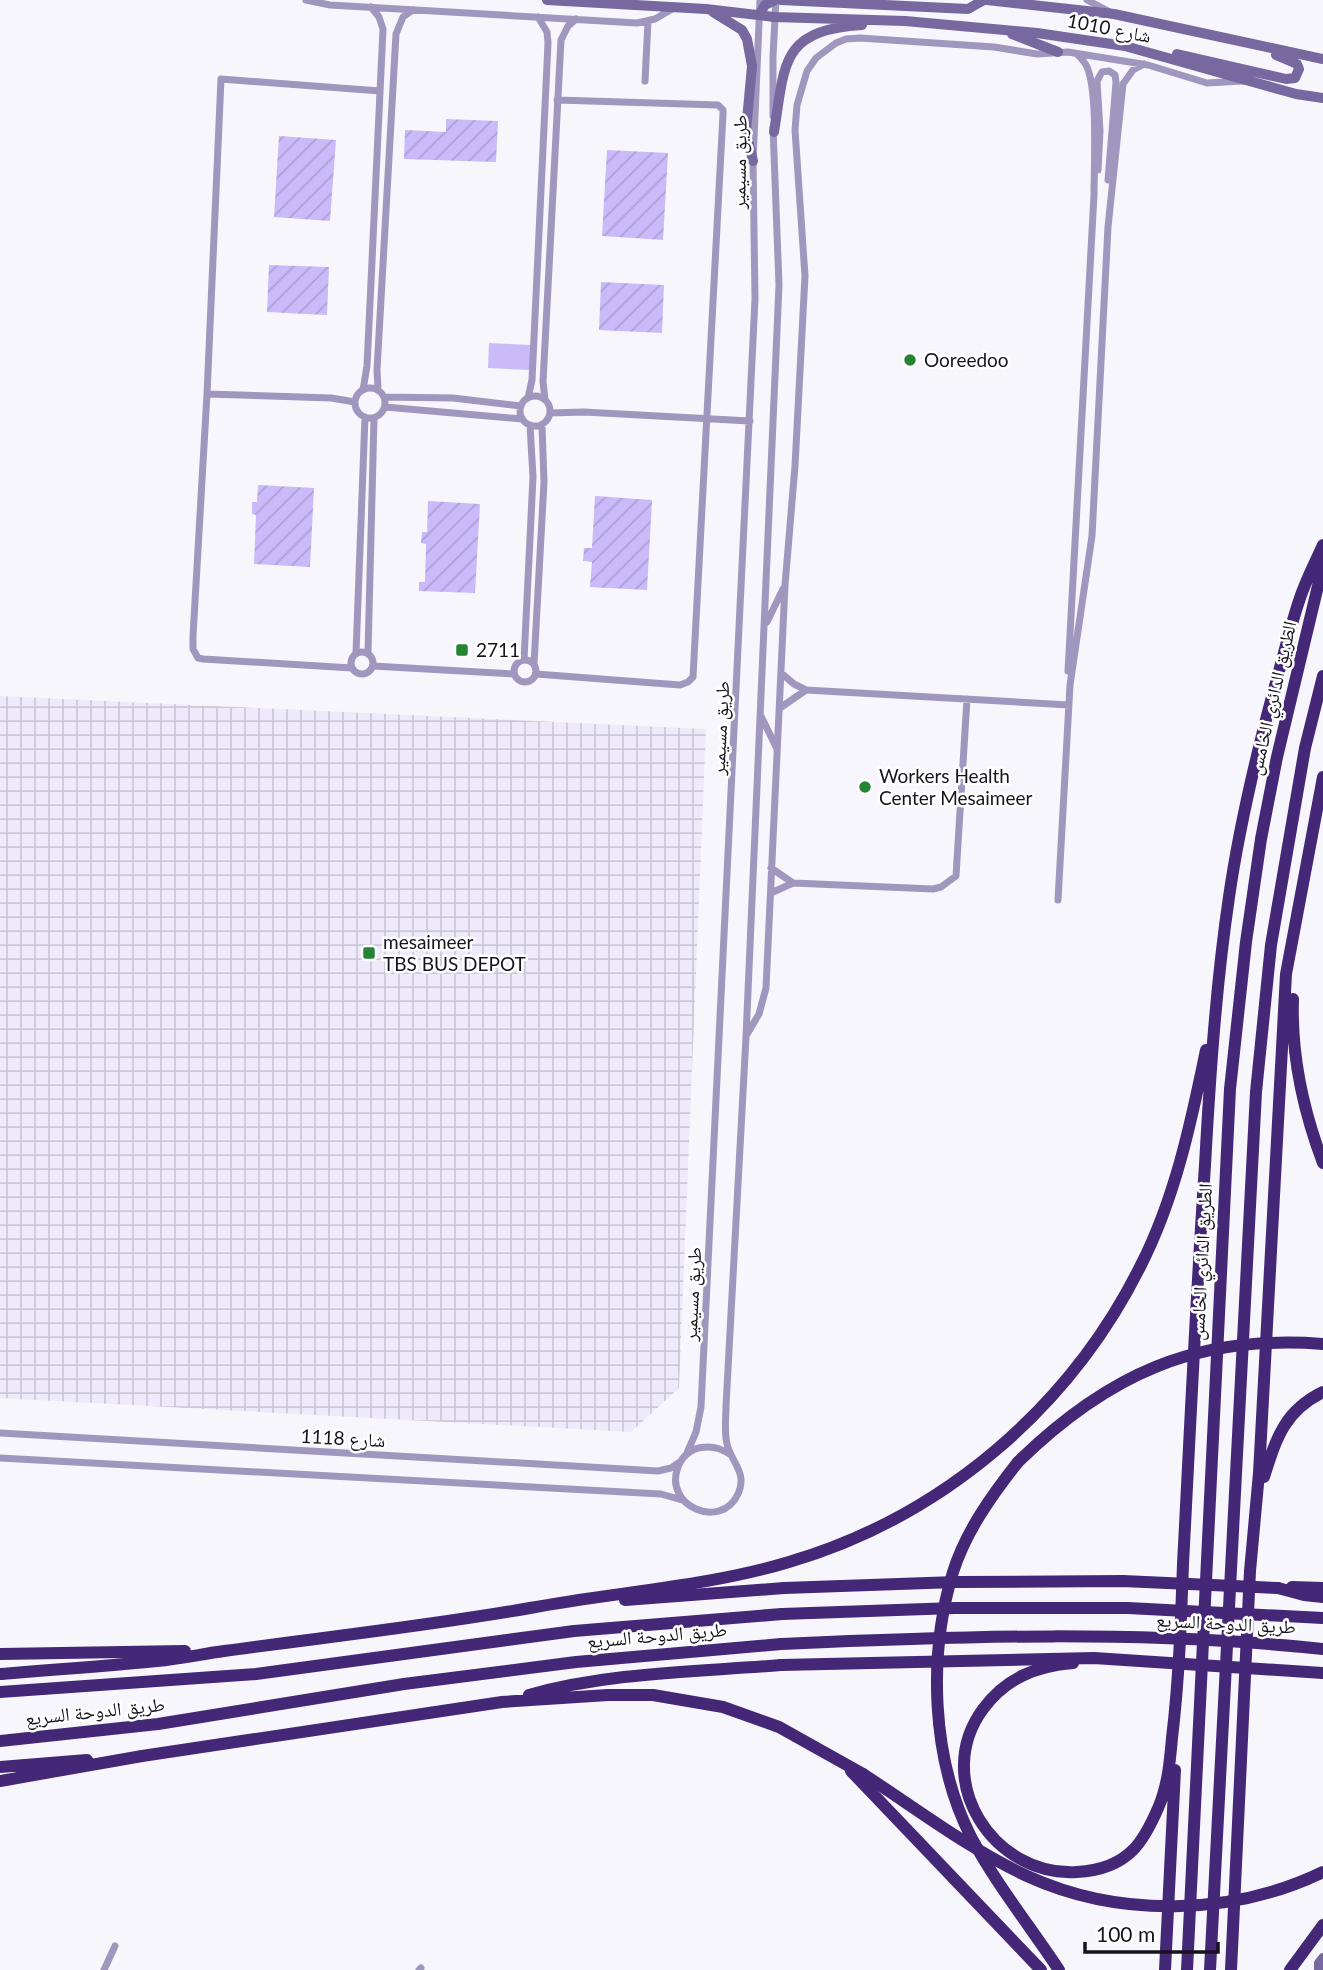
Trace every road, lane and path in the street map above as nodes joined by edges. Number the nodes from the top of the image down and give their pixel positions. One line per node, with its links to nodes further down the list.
1 (306, 0): 7 (street, شارع 1010)
2 (547, 0): 8 (street, شارع 1010)
3 (760, 0): 12 (street, طريق مسيمير)
4 (777, 0): 5 (street); 12 (street); 14 (street, طريق مسيمير)
5 (986, 0): 11 (street, شارع 1010)
6 (1087, 0): 11 (street, شارع 1010)
7 (371, 7): 10 (street, شارع 1010); 20 (street)
8 (674, 8): 9 (street, شارع 1010); 16 (street, شارع 1010)
9 (706, 9): 12 (street, شارع 1010); 35 (street)
10 (413, 10): 13 (street, شارع 1010); 21 (street)
11 (1114, 14): 19 (street, شارع 1010)
12 (759, 15): 14 (street, شارع 1010); 35 (street, طريق مسيمير)
13 (538, 17): 15 (street, شارع 1010); 22 (street)
14 (774, 17): 17 (street, شارع 1010); 34 (street, طريق مسيمير)
15 (576, 19): 16 (street, شارع 1010); 23 (street)
16 (648, 21): 30 (street)
17 (905, 21): 18 (street, شارع 1010); 34 (street)
18 (998, 29): 24 (street, شارع 1010); 25 (street)
19 (1196, 31): 24 (street); 27 (street, شارع 1010)
20 (383, 36): 21 (street); 31 (street)
21 (396, 38): 39 (street)
22 (548, 43): 23 (street); 42 (street)
23 (561, 44): 33 (street)
24 (1125, 46): 29 (street, شارع 1010)
25 (1058, 52): 26 (street); 56 (street)
26 (1075, 53): 28 (street); 36 (street)
27 (1323, 59)
28 (1144, 64): 29 (street); 37 (street)
29 (1247, 80): 32 (street, شارع 1010)
30 (645, 81)
31 (380, 91): 38 (street); 40 (street)
32 (1323, 98)
33 (557, 100): 43 (street); 50 (street)
34 (774, 132): 57 (street, طريق مسيمير)
35 (753, 161): 51 (street, طريق مسيمير)
36 (1094, 195): 37 (street); 68 (street)
37 (1110, 198): 68 (street)
38 (363, 390): 39 (street); 44 (street)
39 (378, 390): 41 (street)
40 (207, 394): 44 (street); 63 (street)
41 (384, 397): 45 (street); 46 (street)
42 (528, 398): 43 (street); 45 (street)
43 (545, 399): 47 (street)
44 (355, 402): 48 (street)
45 (521, 406): 49 (street)
46 (384, 407): 48 (street); 49 (street)
47 (550, 413): 50 (street); 53 (street)
48 (370, 418): 58 (street); 59 (street)
49 (523, 419): 52 (street)
50 (706, 419): 51 (street); 66 (street)
51 (750, 421): 88 (street, طريق مسيمير)
52 (530, 425): 53 (street); 60 (street)
53 (542, 425): 61 (street)
54 (1323, 545): 81 (highway)
55 (1323, 565): 119 (highway, الطريق الدائري الخامس)
56 (785, 585): 57 (street); 64 (street)
57 (765, 626): 73 (street, طريق مسيمير)
58 (356, 653): 59 (street); 63 (street)
59 (368, 653): 62 (street)
60 (524, 660): 61 (street); 65 (street)
61 (534, 664): 66 (street)
62 (373, 666): 63 (street); 65 (street)
63 (352, 668)
64 (781, 673): 69 (street); 72 (street)
65 (514, 674): 66 (street)
66 (536, 674)
67 (1323, 676): 120 (highway)
68 (1070, 685): 71 (street)
69 (806, 690): 70 (street); 72 (street)
70 (967, 699): 71 (street); 77 (street)
71 (1069, 705): 79 (street)
72 (780, 708): 74 (street)
73 (761, 715): 74 (street); 82 (street, طريق مسيمير)
74 (777, 750): 76 (street)
75 (1323, 777): 80 (highway)
76 (771, 868): 77 (street); 78 (street)
77 (793, 883): 78 (street)
78 (771, 893): 82 (street)
79 (1058, 900)
80 (1300, 902): 83 (highway); 91 (highway)
81 (1217, 991): 95 (highway); 105 (highway)
82 (746, 1037): 87 (street, طريق مسيمير)
83 (1323, 1162)
84 (1323, 1344): 117 (highway, bridge)
85 (1323, 1392): 91 (highway)
86 (0, 1433): 88 (street, شارع 1118)
87 (731, 1455): 88 (street); 90 (street)
88 (684, 1457): 90 (street)
89 (0, 1458): 90 (street, شارع 1118)
90 (682, 1500)
91 (1250, 1571): 121 (highway)
92 (1278, 1588): 93 (highway); 94 (highway); 95 (highway, bridge)
93 (1323, 1588)
94 (1323, 1597)
95 (531, 1607): 98 (highway)
96 (1323, 1618): 103 (highway, طريق الدوحة السريع, bridge)
97 (1323, 1649): 106 (highway, طريق الدوحة السريع, bridge)
98 (224, 1651): 99 (highway); 102 (highway)
99 (0, 1654)
100 (1136, 1660): 101 (highway, bridge); 104 (highway, bridge); 105 (highway, bridge)
101 (1323, 1673)
102 (0, 1674)
103 (0, 1692)
104 (502, 1702): 107 (highway); 108 (highway)
105 (1176, 1703): 118 (highway)
106 (0, 1741)
107 (142, 1756): 109 (highway); 110 (highway)
108 (838, 1759): 111 (highway, bridge); 116 (highway)
109 (0, 1767)
110 (0, 1782)
111 (1323, 1872)
112 (1323, 1925): 122 (highway)
113 (115, 1946): 115 (street)
114 (1323, 1958): 123 (street)
115 (104, 1970)
116 (1041, 1970)
117 (1059, 1970)
118 (1165, 1970)
119 (1187, 1970)
120 (1210, 1970)
121 (1231, 1970)
122 (1290, 1970)
123 (1319, 1970)

